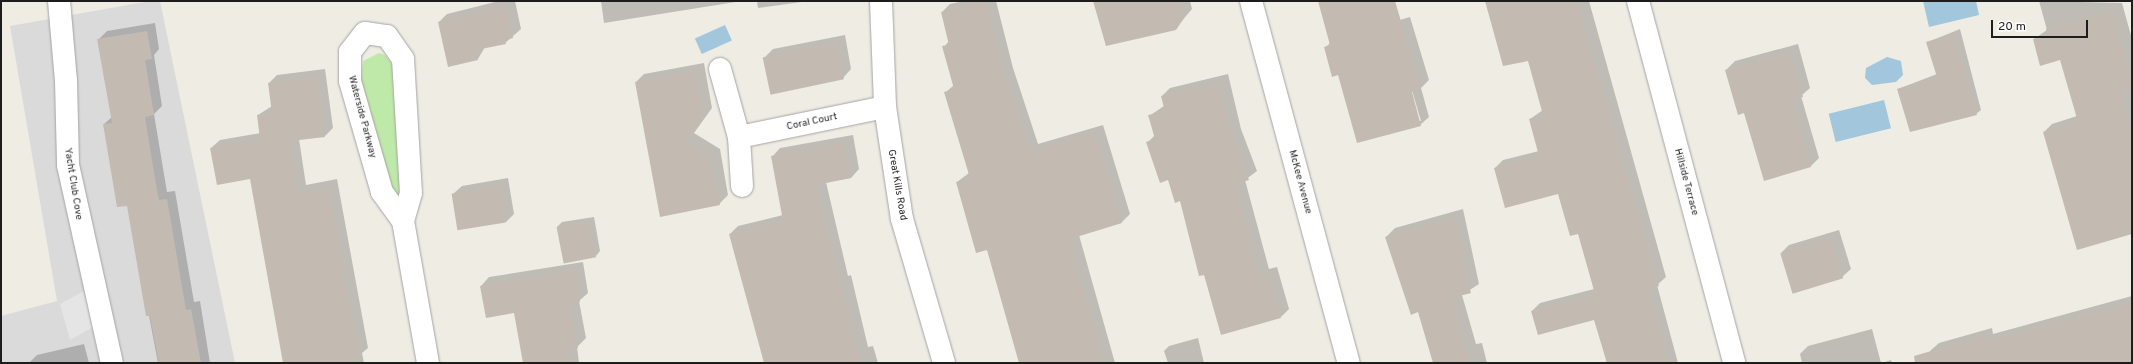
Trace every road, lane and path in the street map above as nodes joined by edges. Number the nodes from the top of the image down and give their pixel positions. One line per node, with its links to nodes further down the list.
1 (59, 1): 10 (street, Yacht Club Cove)
2 (881, 1): 6 (street, Great Kills Road)
3 (1251, 1): 13 (street, McKee Avenue)
4 (1638, 1): 14 (street, Hillside Terrace)
5 (720, 69): 7 (street)
6 (885, 106): 7 (street, Coral Court); 12 (street, Great Kills Road)
7 (738, 137): 8 (street)
8 (742, 186)
9 (403, 221): 9 (street, Waterside Parkway); 11 (street, Waterside Parkway)
10 (112, 363)
11 (428, 363)
12 (944, 363)
13 (1349, 363)
14 (1734, 363)

